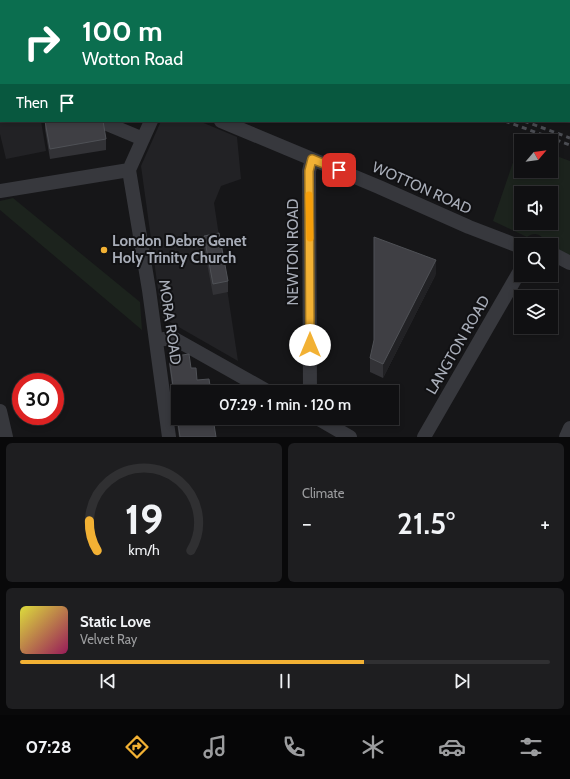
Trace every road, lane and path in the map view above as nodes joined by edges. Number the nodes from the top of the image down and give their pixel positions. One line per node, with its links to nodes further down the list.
1 (102, 122): 4 (street)
2 (151, 122): 4 (street)
3 (223, 122): 5 (street, WOTTON ROAD)
4 (143, 139): 6 (street)
5 (312, 159): 8 (street, WOTTON ROAD); 14 (street, NEWTON ROAD)
6 (130, 170): 7 (street); 12 (street, MORA ROAD)
7 (0, 191)
8 (514, 244)
9 (558, 257): 10 (street)
10 (570, 263)
11 (514, 281): 21 (street, LANGTON ROAD)
12 (156, 340): 13 (street); 19 (street, MORA ROAD)
13 (257, 385)
14 (310, 385)
15 (0, 411): 18 (street)
16 (329, 425): 20 (street)
17 (570, 428): 22 (street)
18 (6, 437)
19 (168, 437)
20 (350, 437)
21 (424, 437)
22 (566, 437)

